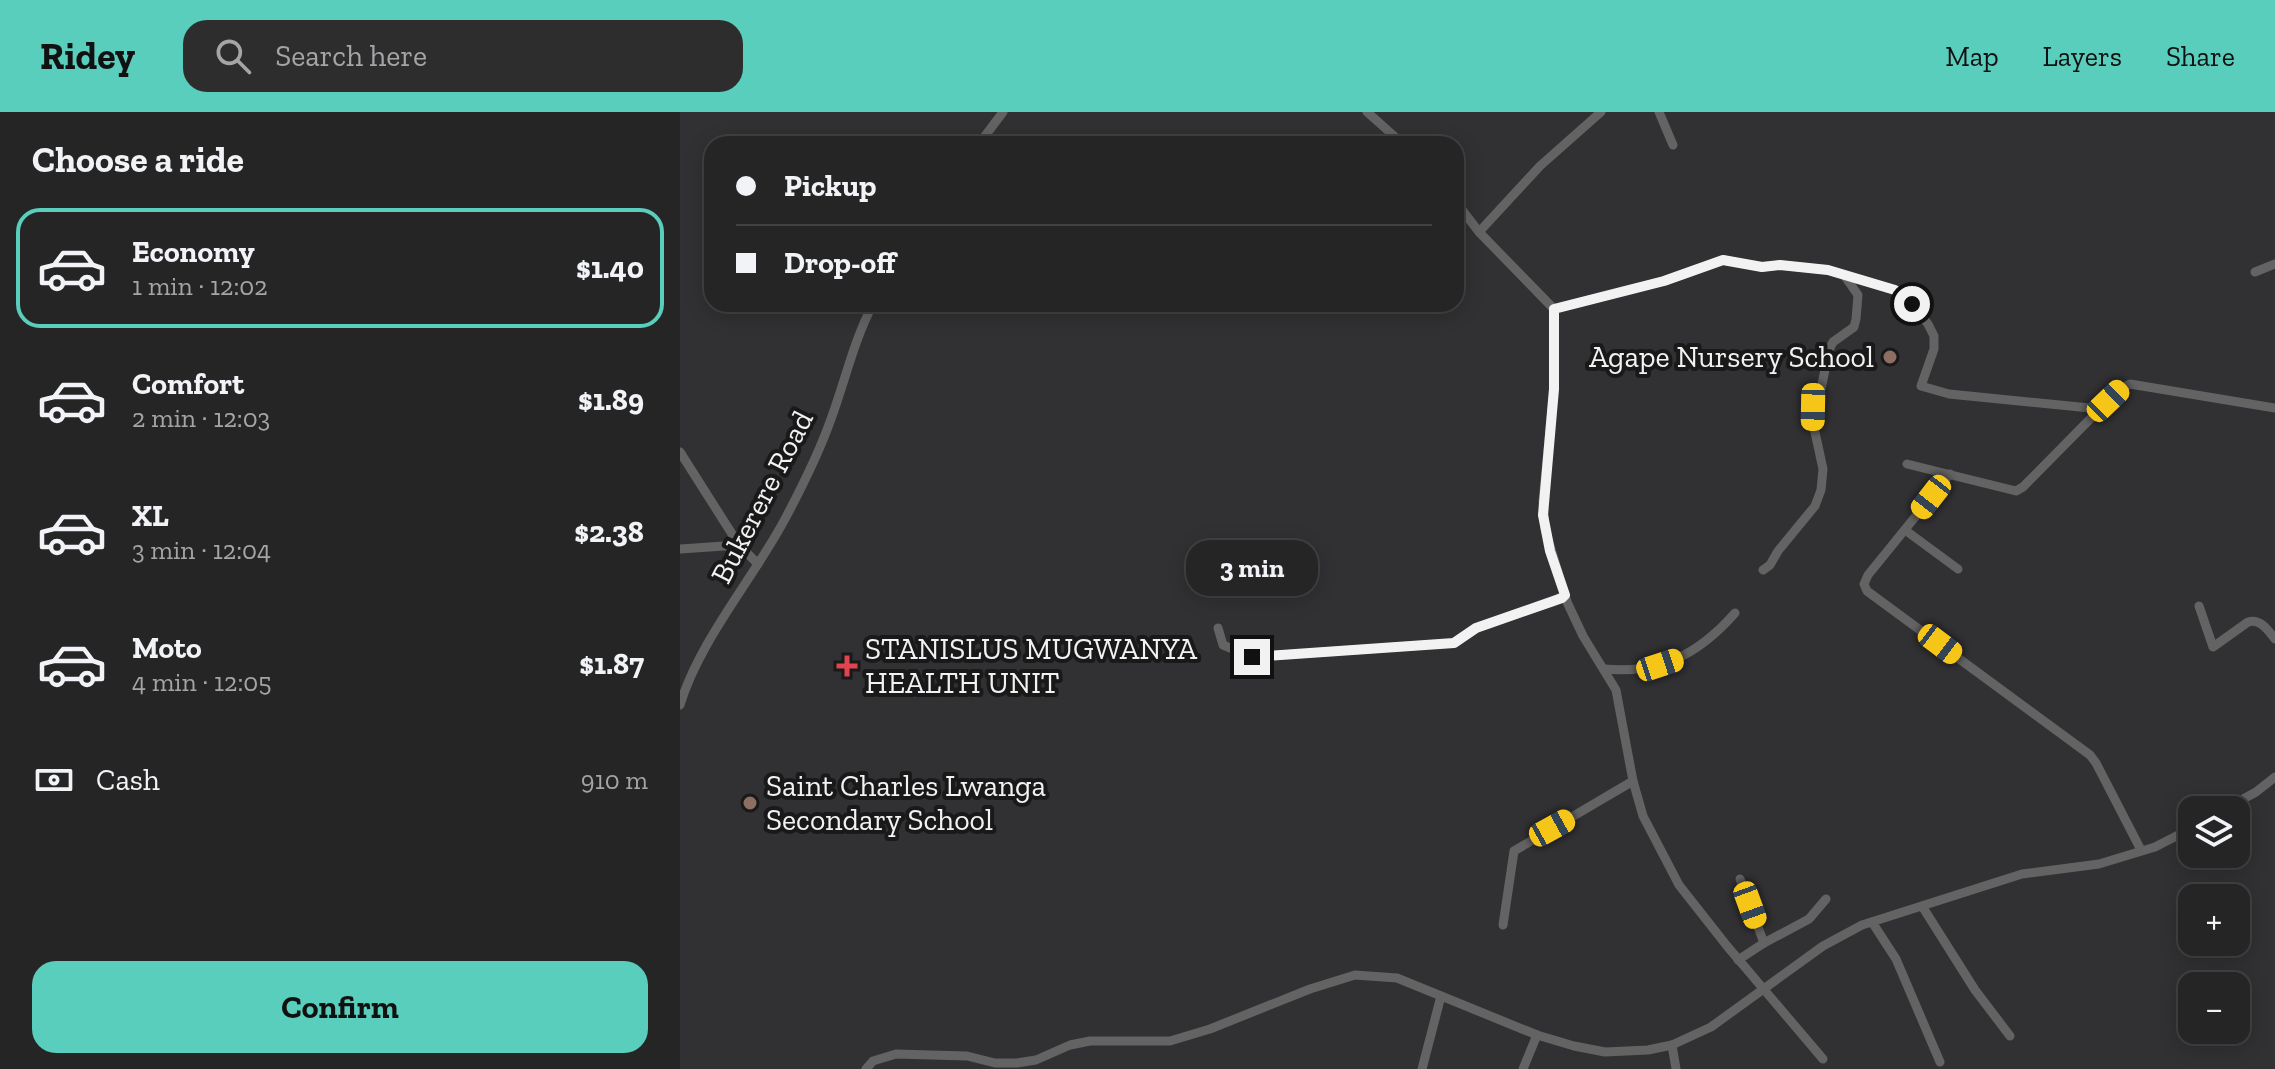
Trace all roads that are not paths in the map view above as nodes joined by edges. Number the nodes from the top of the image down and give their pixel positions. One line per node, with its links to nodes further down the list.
1 (1003, 112): 5 (street)
2 (1367, 112): 6 (street)
3 (1601, 112): 9 (street)
4 (1659, 112): 7 (street)
5 (985, 136)
6 (1394, 136)
7 (1673, 145)
8 (1464, 212): 9 (street)
9 (1479, 232): 13 (street)
10 (2275, 264): 11 (street)
11 (2255, 272)
12 (1844, 275): 13 (street); 16 (street); 25 (street)
13 (1554, 309): 26 (street)
14 (869, 312): 23 (street, Bukerere Road)
15 (2275, 408): 16 (street)
16 (2100, 409): 19 (street)
17 (681, 455): 21 (street)
18 (1907, 464): 19 (street)
19 (1950, 474): 20 (street)
20 (1905, 530): 24 (street); 37 (street)
21 (739, 545): 22 (street); 23 (street)
22 (680, 549)
23 (758, 564): 32 (street, Bukerere Road)
24 (1958, 569)
25 (1763, 570)
26 (1565, 595): 29 (street); 31 (street)
27 (2199, 606): 30 (street)
28 (1735, 613): 31 (street)
29 (1218, 628)
30 (2275, 639)
31 (1604, 669): 34 (street)
32 (680, 705)
33 (2275, 778): 35 (street)
34 (1633, 781): 42 (street); 44 (street)
35 (2249, 796)
36 (2178, 836): 37 (street)
37 (2141, 850): 40 (street)
38 (1740, 879): 43 (street)
39 (1826, 899): 43 (street)
40 (1922, 906): 41 (street); 48 (street)
41 (1872, 922): 45 (street); 51 (street)
42 (1503, 925)
43 (1764, 943): 44 (street)
44 (1738, 960): 45 (street)
45 (1762, 989): 49 (street); 50 (street)
46 (1441, 996): 47 (street); 52 (street); 53 (street)
47 (1537, 1035): 49 (street); 54 (street)
48 (2010, 1036)
49 (1672, 1045): 55 (street)
50 (1823, 1059)
51 (1940, 1062)
52 (866, 1069)
53 (1422, 1069)
54 (1523, 1069)
55 (1676, 1069)

